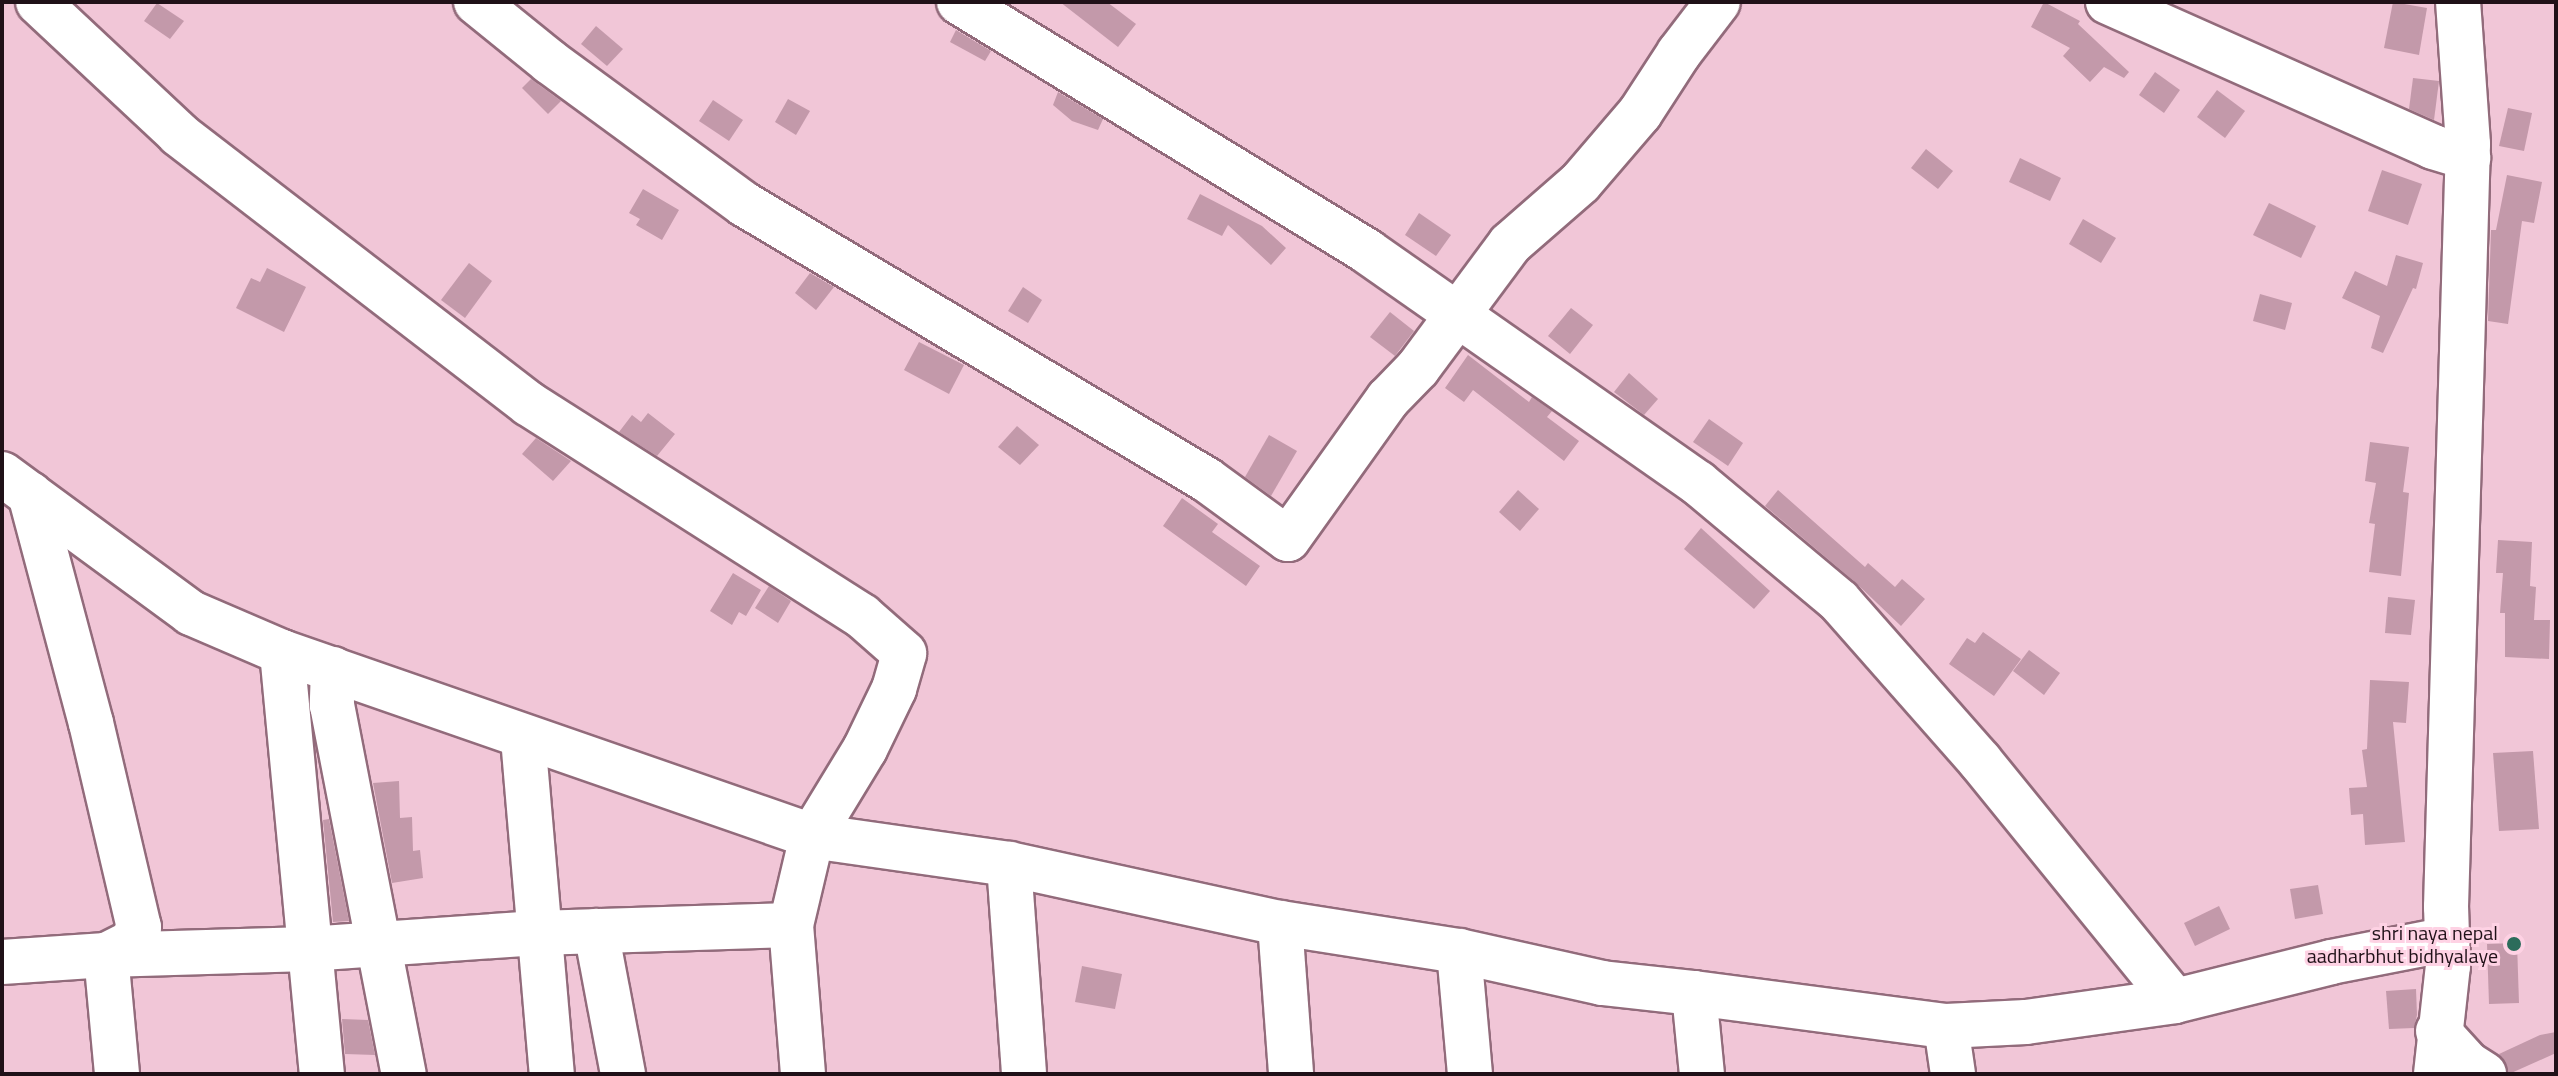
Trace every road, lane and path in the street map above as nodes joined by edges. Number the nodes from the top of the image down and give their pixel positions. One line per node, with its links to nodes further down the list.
1 (38, 2): 13 (street)
2 (476, 2): 8 (street)
3 (959, 2): 8 (street)
4 (1718, 2): 8 (street)
5 (2108, 2): 7 (street)
6 (2458, 2): 7 (street)
7 (2468, 158): 19 (street)
8 (1460, 315): 26 (street)
9 (16, 484): 10 (street); 23 (street)
10 (282, 652): 11 (street); 21 (street)
11 (333, 669): 12 (street); 20 (street)
12 (523, 738): 13 (street); 18 (street)
13 (812, 836): 14 (street); 16 (street)
14 (1009, 864): 15 (street); 35 (street)
15 (1280, 923): 22 (street); 36 (street)
16 (791, 925): 17 (street); 34 (street)
17 (596, 931): 18 (street); 33 (street)
18 (537, 933): 20 (street); 32 (street)
19 (2448, 939): 26 (street); 28 (street)
20 (378, 943): 21 (street); 31 (street)
21 (308, 949): 23 (street); 30 (street)
22 (1459, 951): 25 (street); 37 (street)
23 (106, 955): 24 (street); 29 (street)
24 (2, 962)
25 (1694, 993): 27 (street); 38 (street)
26 (2175, 1001): 27 (street)
27 (1946, 1026): 39 (street)
28 (2438, 1031): 40 (street); 41 (street)
29 (117, 1074)
30 (322, 1074)
31 (404, 1074)
32 (552, 1074)
33 (623, 1074)
34 (803, 1074)
35 (1024, 1074)
36 (1291, 1074)
37 (1470, 1074)
38 (1702, 1074)
39 (1953, 1074)
40 (2436, 1074)
41 (2484, 1074)

